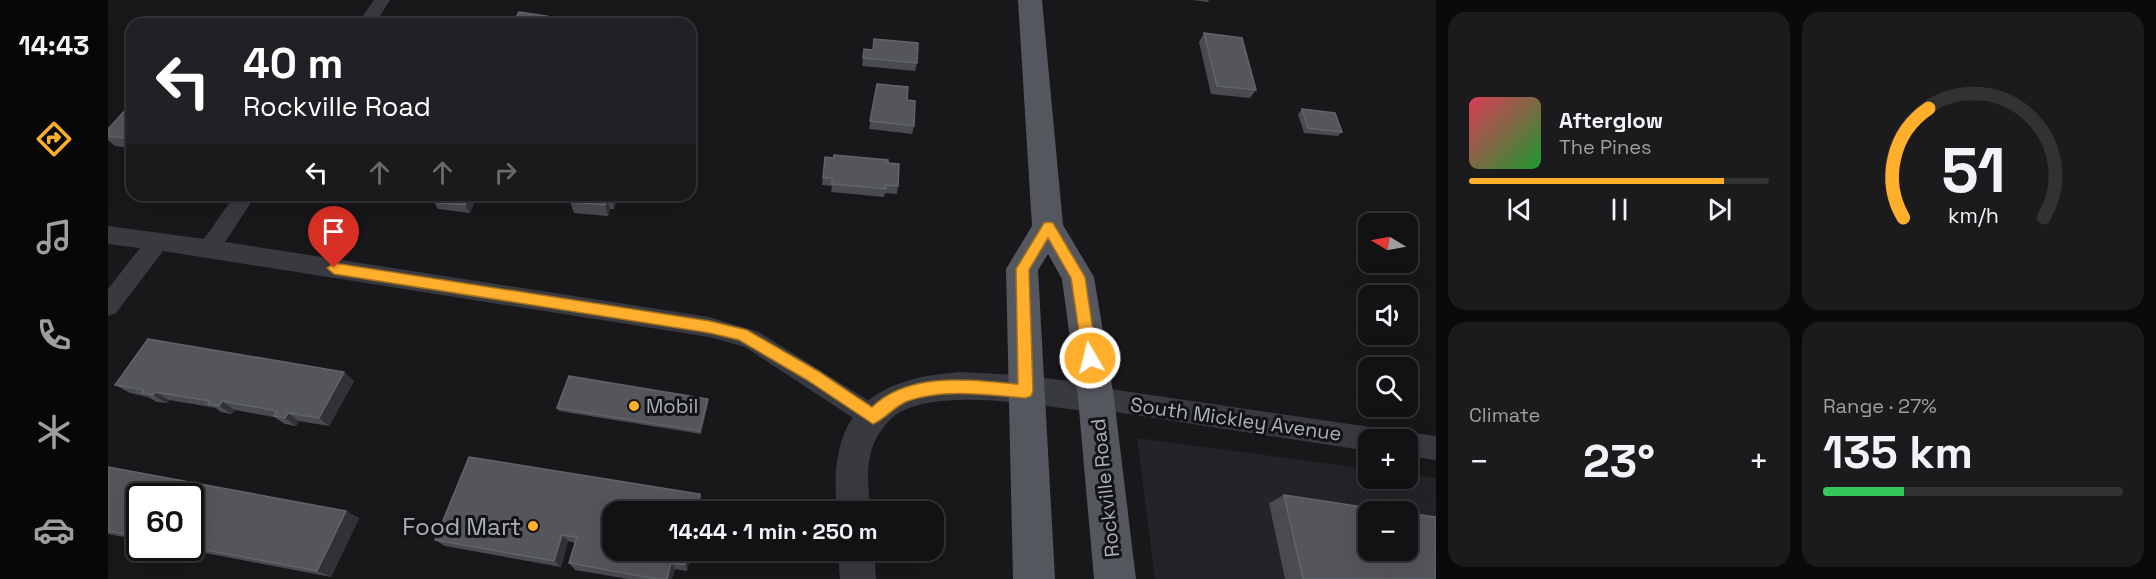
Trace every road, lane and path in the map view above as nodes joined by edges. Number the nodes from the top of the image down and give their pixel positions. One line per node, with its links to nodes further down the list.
1 (382, 0): 3 (street)
2 (1030, 0): 5 (main road, Rockville Road)
3 (370, 18)
4 (242, 201): 8 (street)
5 (1048, 227): 10 (main road); 11 (main road, Rockville Road)
6 (108, 235): 7 (street)
7 (158, 241): 8 (street); 9 (street)
8 (209, 248): 12 (street)
9 (108, 306)
10 (1026, 391): 11 (street); 12 (street); 19 (main road)
11 (1096, 398): 13 (street, South Mickley Avenue); 20 (main road, Rockville Road)
12 (873, 417): 16 (street)
13 (1358, 437)
14 (1418, 446): 15 (street)
15 (1436, 448)
16 (853, 501)
17 (857, 561): 18 (street)
18 (858, 579)
19 (1034, 579)
20 (1115, 579)

